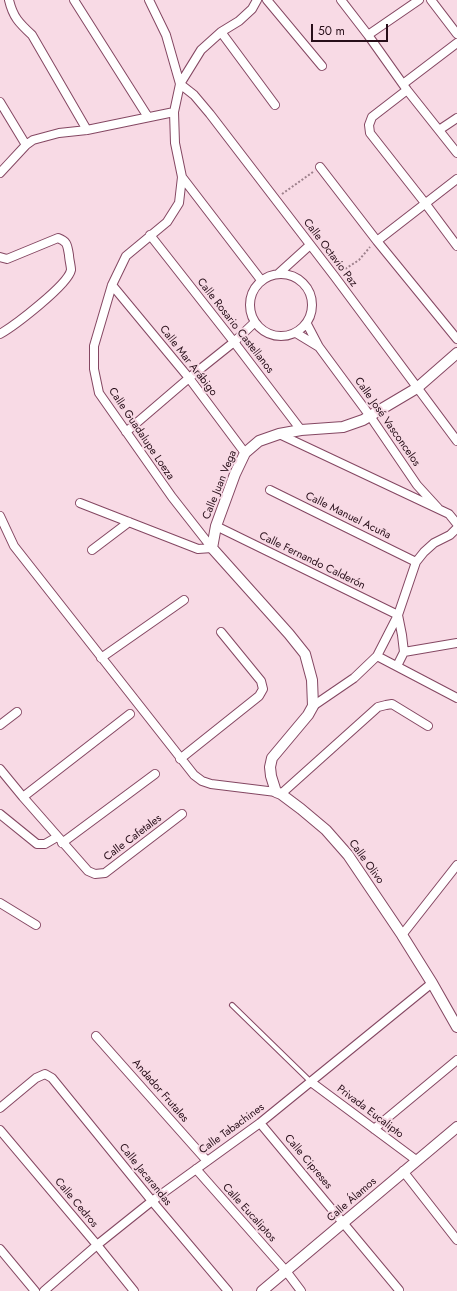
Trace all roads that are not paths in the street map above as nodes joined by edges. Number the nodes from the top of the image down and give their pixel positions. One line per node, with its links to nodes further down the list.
1 (9, 0): 21 (street)
2 (74, 0): 19 (street)
3 (149, 0): 14 (street)
4 (257, 0): 9 (street)
5 (267, 0): 13 (street)
6 (341, 0): 11 (street)
7 (419, 0): 11 (street)
8 (432, 0): 10 (street)
9 (221, 32): 14 (street); 17 (street)
10 (457, 34)
11 (368, 35): 15 (street)
12 (457, 43): 15 (street)
13 (322, 66)
14 (180, 84): 18 (street, Calle Guadalupe Loeza); 32 (street, Calle Octavio Paz)
15 (405, 87): 22 (street); 29 (street)
16 (0, 102): 23 (street)
17 (274, 105)
18 (174, 112): 19 (street); 27 (street, Calle Guadalupe Loeza)
19 (148, 117): 21 (street)
20 (457, 118): 22 (street)
21 (86, 130): 23 (street)
22 (439, 130): 24 (street)
23 (26, 145): 26 (street)
24 (457, 153)
25 (320, 167): 31 (street)
26 (0, 173)
27 (182, 177): 30 (street, Calle Guadalupe Loeza); 36 (street)
28 (457, 178): 29 (street)
29 (425, 203): 31 (street); 33 (street)
30 (150, 235): 37 (street, Calle Guadalupe Loeza); 43 (street, Calle Rosario Castellanos)
31 (377, 240): 42 (street)
32 (310, 245): 35 (street); 47 (street, Calle Octavio Paz)
33 (457, 246)
34 (0, 257): 40 (street)
35 (278, 274): 36 (street); 39 (street)
36 (261, 280): 38 (street)
37 (112, 285): 46 (street, Calle Mar Arábigo); 50 (street, Calle Guadalupe Loeza)
38 (255, 322): 41 (street); 43 (street)
39 (307, 324): 41 (street); 44 (street, Calle José Vasconcelos)
40 (1, 332)
41 (296, 333): 44 (street, Calle José Vasconcelos)
42 (457, 339)
43 (234, 342): 46 (street); 49 (street, Calle Rosario Castellanos)
44 (319, 347): 48 (street, Calle José Vasconcelos)
45 (457, 353): 47 (street, Calle Juan Vega)
46 (189, 378): 50 (street); 53 (street, Calle Mar Arábigo)
47 (417, 388): 48 (street, Calle Juan Vega); 52 (street, Calle Octavio Paz)
48 (370, 416): 49 (street, Calle Juan Vega); 56 (street, Calle José Vasconcelos)
49 (301, 430): 51 (street, Calle Juan Vega)
50 (126, 432): 62 (street, Calle Guadalupe Loeza)
51 (279, 434): 53 (street, Calle Juan Vega); 56 (street)
52 (457, 442)
53 (245, 453): 60 (street, Calle Juan Vega)
54 (270, 490): 64 (street, Calle Manuel Acuña)
55 (80, 503): 58 (street)
56 (438, 508): 59 (street)
57 (0, 516): 71 (street)
58 (129, 522): 62 (street); 63 (street)
59 (457, 524)
60 (216, 526): 62 (street, Calle Juan Vega); 66 (street, Calle Fernando Calderón)
61 (457, 528): 64 (street)
62 (212, 548): 74 (street)
63 (92, 550)
64 (416, 562): 66 (street)
65 (184, 600): 71 (street)
66 (398, 615): 69 (street); 70 (street)
67 (221, 632): 79 (street)
68 (457, 643): 69 (street)
69 (404, 652): 72 (street)
70 (376, 656): 72 (street); 74 (street)
71 (102, 658): 79 (street)
72 (397, 666): 73 (street)
73 (457, 698)
74 (313, 706): 82 (street)
75 (16, 712): 77 (street)
76 (130, 714): 83 (street)
77 (0, 724)
78 (428, 726): 82 (street)
79 (180, 758): 82 (street)
80 (0, 769): 83 (street)
81 (155, 774): 86 (street)
82 (279, 793): 90 (street, Calle Olivo)
83 (23, 797): 86 (street)
84 (0, 814): 86 (street)
85 (182, 814): 86 (street, Calle Cafetales)
86 (59, 840)
87 (457, 865): 90 (street)
88 (0, 903): 89 (street)
89 (36, 925)
90 (402, 935): 91 (street, Calle Olivo)
91 (432, 983): 93 (street, Calle Olivo); 96 (street, Calle Tabachines)
92 (232, 1005): 96 (lane)
93 (457, 1027)
94 (96, 1036): 103 (street, Andador Frutales)
95 (457, 1060): 100 (street)
96 (311, 1082): 98 (street, Calle Tabachines); 100 (street, Privada Eucalipto)
97 (0, 1108): 106 (street, Calle Jacarandas)
98 (260, 1123): 103 (street, Calle Tabachines); 107 (street, Calle Cipreses)
99 (457, 1127): 102 (street, Calle Álamos)
100 (374, 1129): 102 (street, Privada Eucalipto)
101 (0, 1130): 109 (street, Calle Cedros)
102 (416, 1160): 105 (street, Calle Álamos)
103 (207, 1161): 104 (street, Calle Tabachines)
104 (196, 1169): 106 (street, Calle Tabachines); 111 (street, Calle Eucaliptos)
105 (403, 1172): 107 (street, Calle Álamos); 108 (street)
106 (152, 1201): 109 (street, Calle Tabachines); 116 (street, Calle Jacarandas)
107 (344, 1223): 111 (street, Calle Álamos); 112 (street, Calle Cipreses)
108 (457, 1240)
109 (97, 1245): 114 (street, Calle Tabachines); 115 (street, Calle Cedros)
110 (0, 1249): 113 (street)
111 (286, 1271): 117 (street, Calle Álamos); 118 (street, Calle Eucaliptos)
112 (399, 1290)
113 (35, 1291)
114 (44, 1291)
115 (134, 1291)
116 (228, 1291)
117 (262, 1291)
118 (302, 1291)

